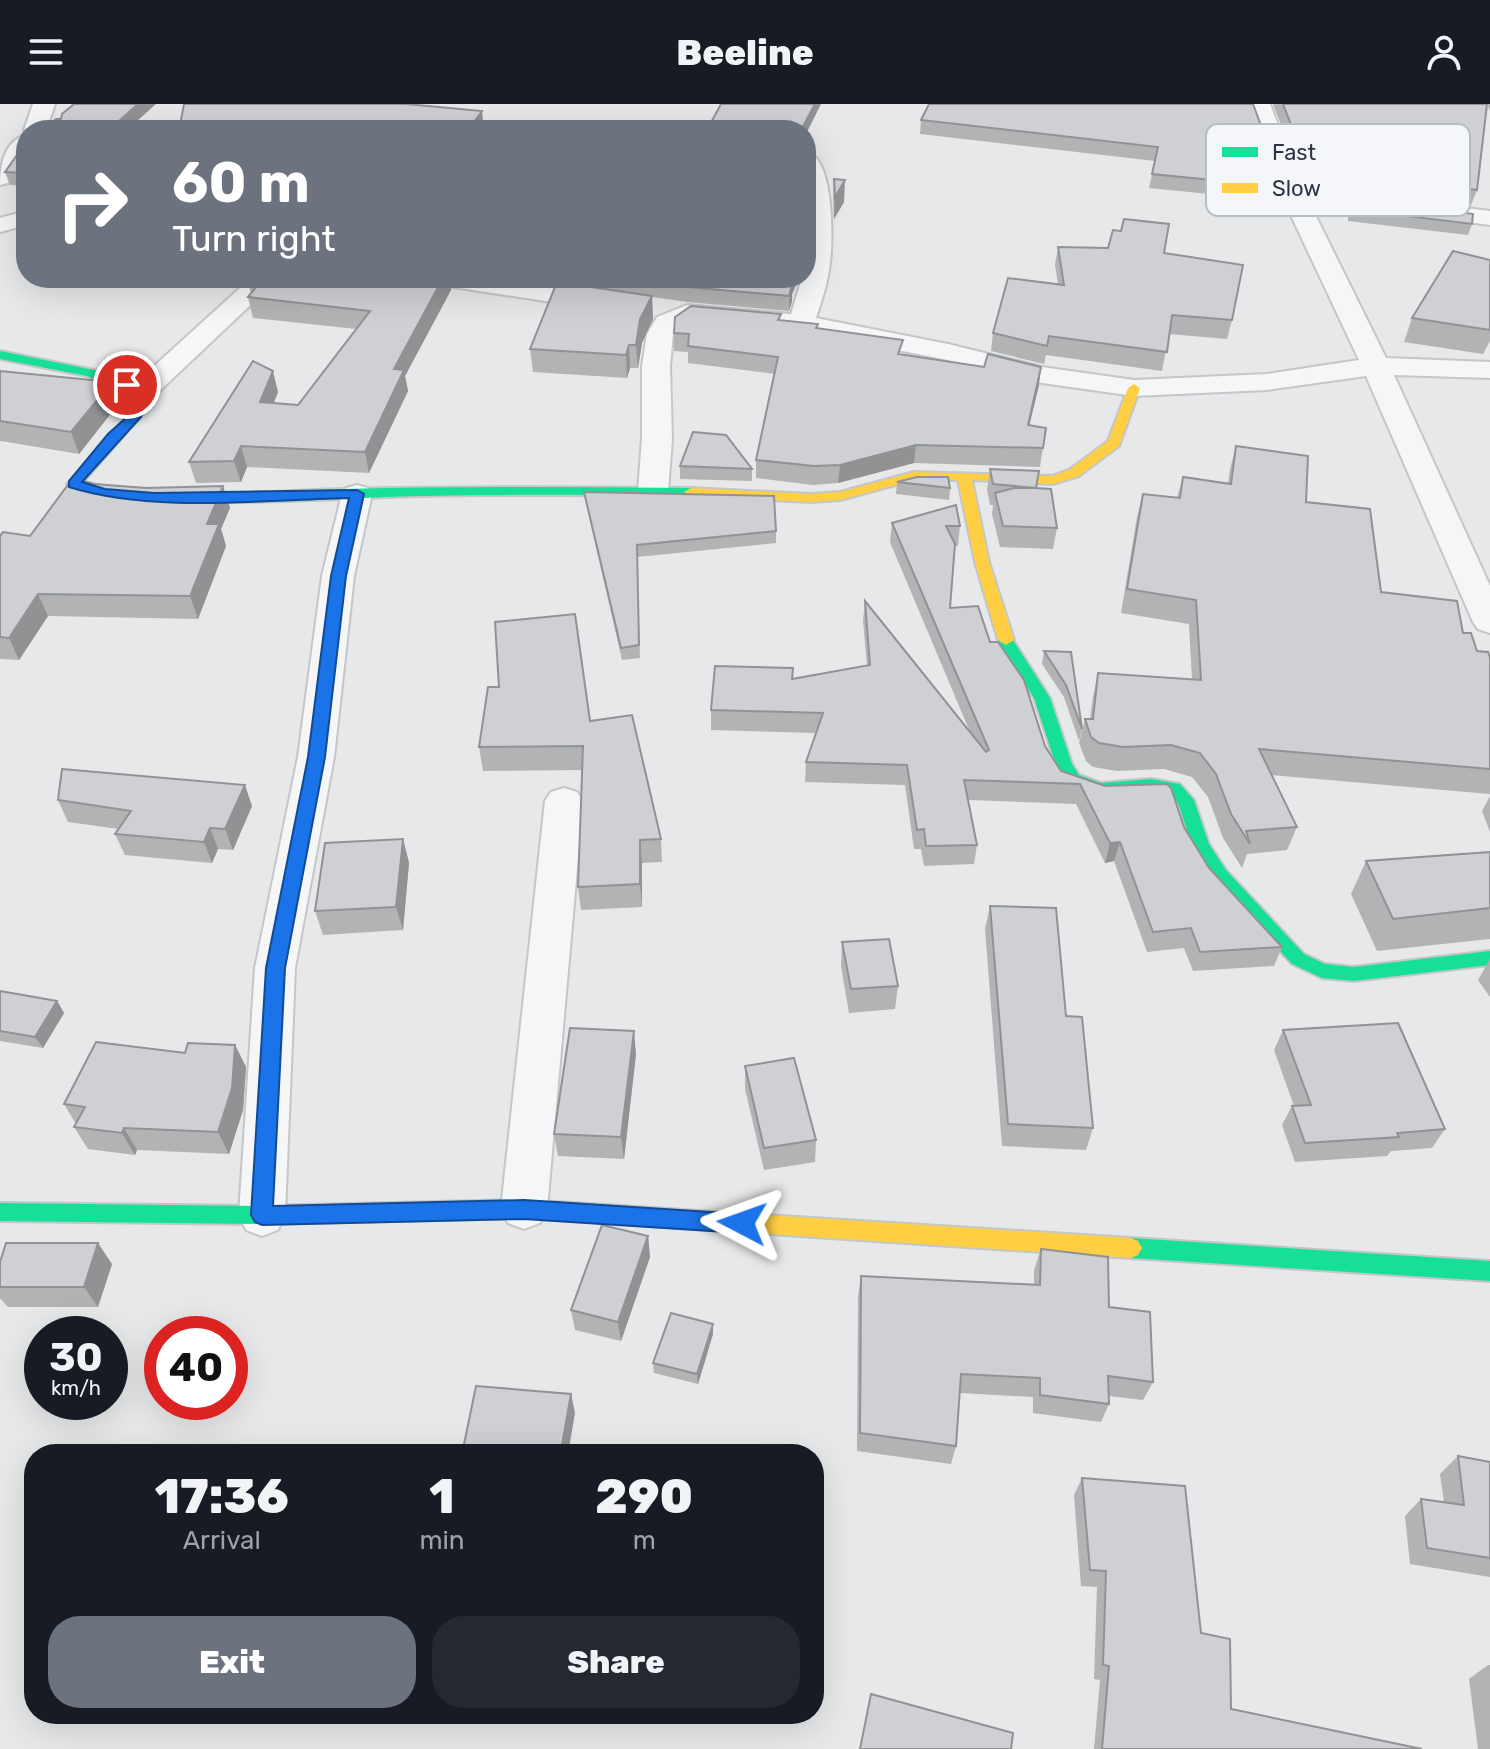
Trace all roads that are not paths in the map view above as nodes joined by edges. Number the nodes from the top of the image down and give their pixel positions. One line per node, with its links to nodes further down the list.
1 (1259, 104): 2 (street)
2 (1266, 124)
3 (16, 156): 4 (street)
4 (0, 178)
5 (816, 200): 9 (street)
6 (1470, 215): 8 (street)
7 (1304, 216): 16 (street)
8 (1490, 218)
9 (816, 277)
10 (264, 288): 19 (street)
11 (515, 288): 13 (street)
12 (812, 288): 14 (street)
13 (687, 313): 14 (street); 21 (street)
14 (801, 323): 18 (street)
15 (0, 355): 19 (street)
16 (1376, 366): 17 (street); 18 (street); 23 (street)
17 (1490, 370)
18 (1134, 388): 20 (street)
19 (140, 394): 22 (street)
20 (964, 476): 21 (street); 25 (street)
21 (653, 491): 22 (street)
22 (357, 494): 28 (street)
23 (1490, 622)
24 (564, 801): 26 (street)
25 (1490, 958)
26 (524, 1209): 28 (street); 29 (street)
27 (0, 1212): 28 (street)
28 (262, 1215)
29 (1490, 1271)

